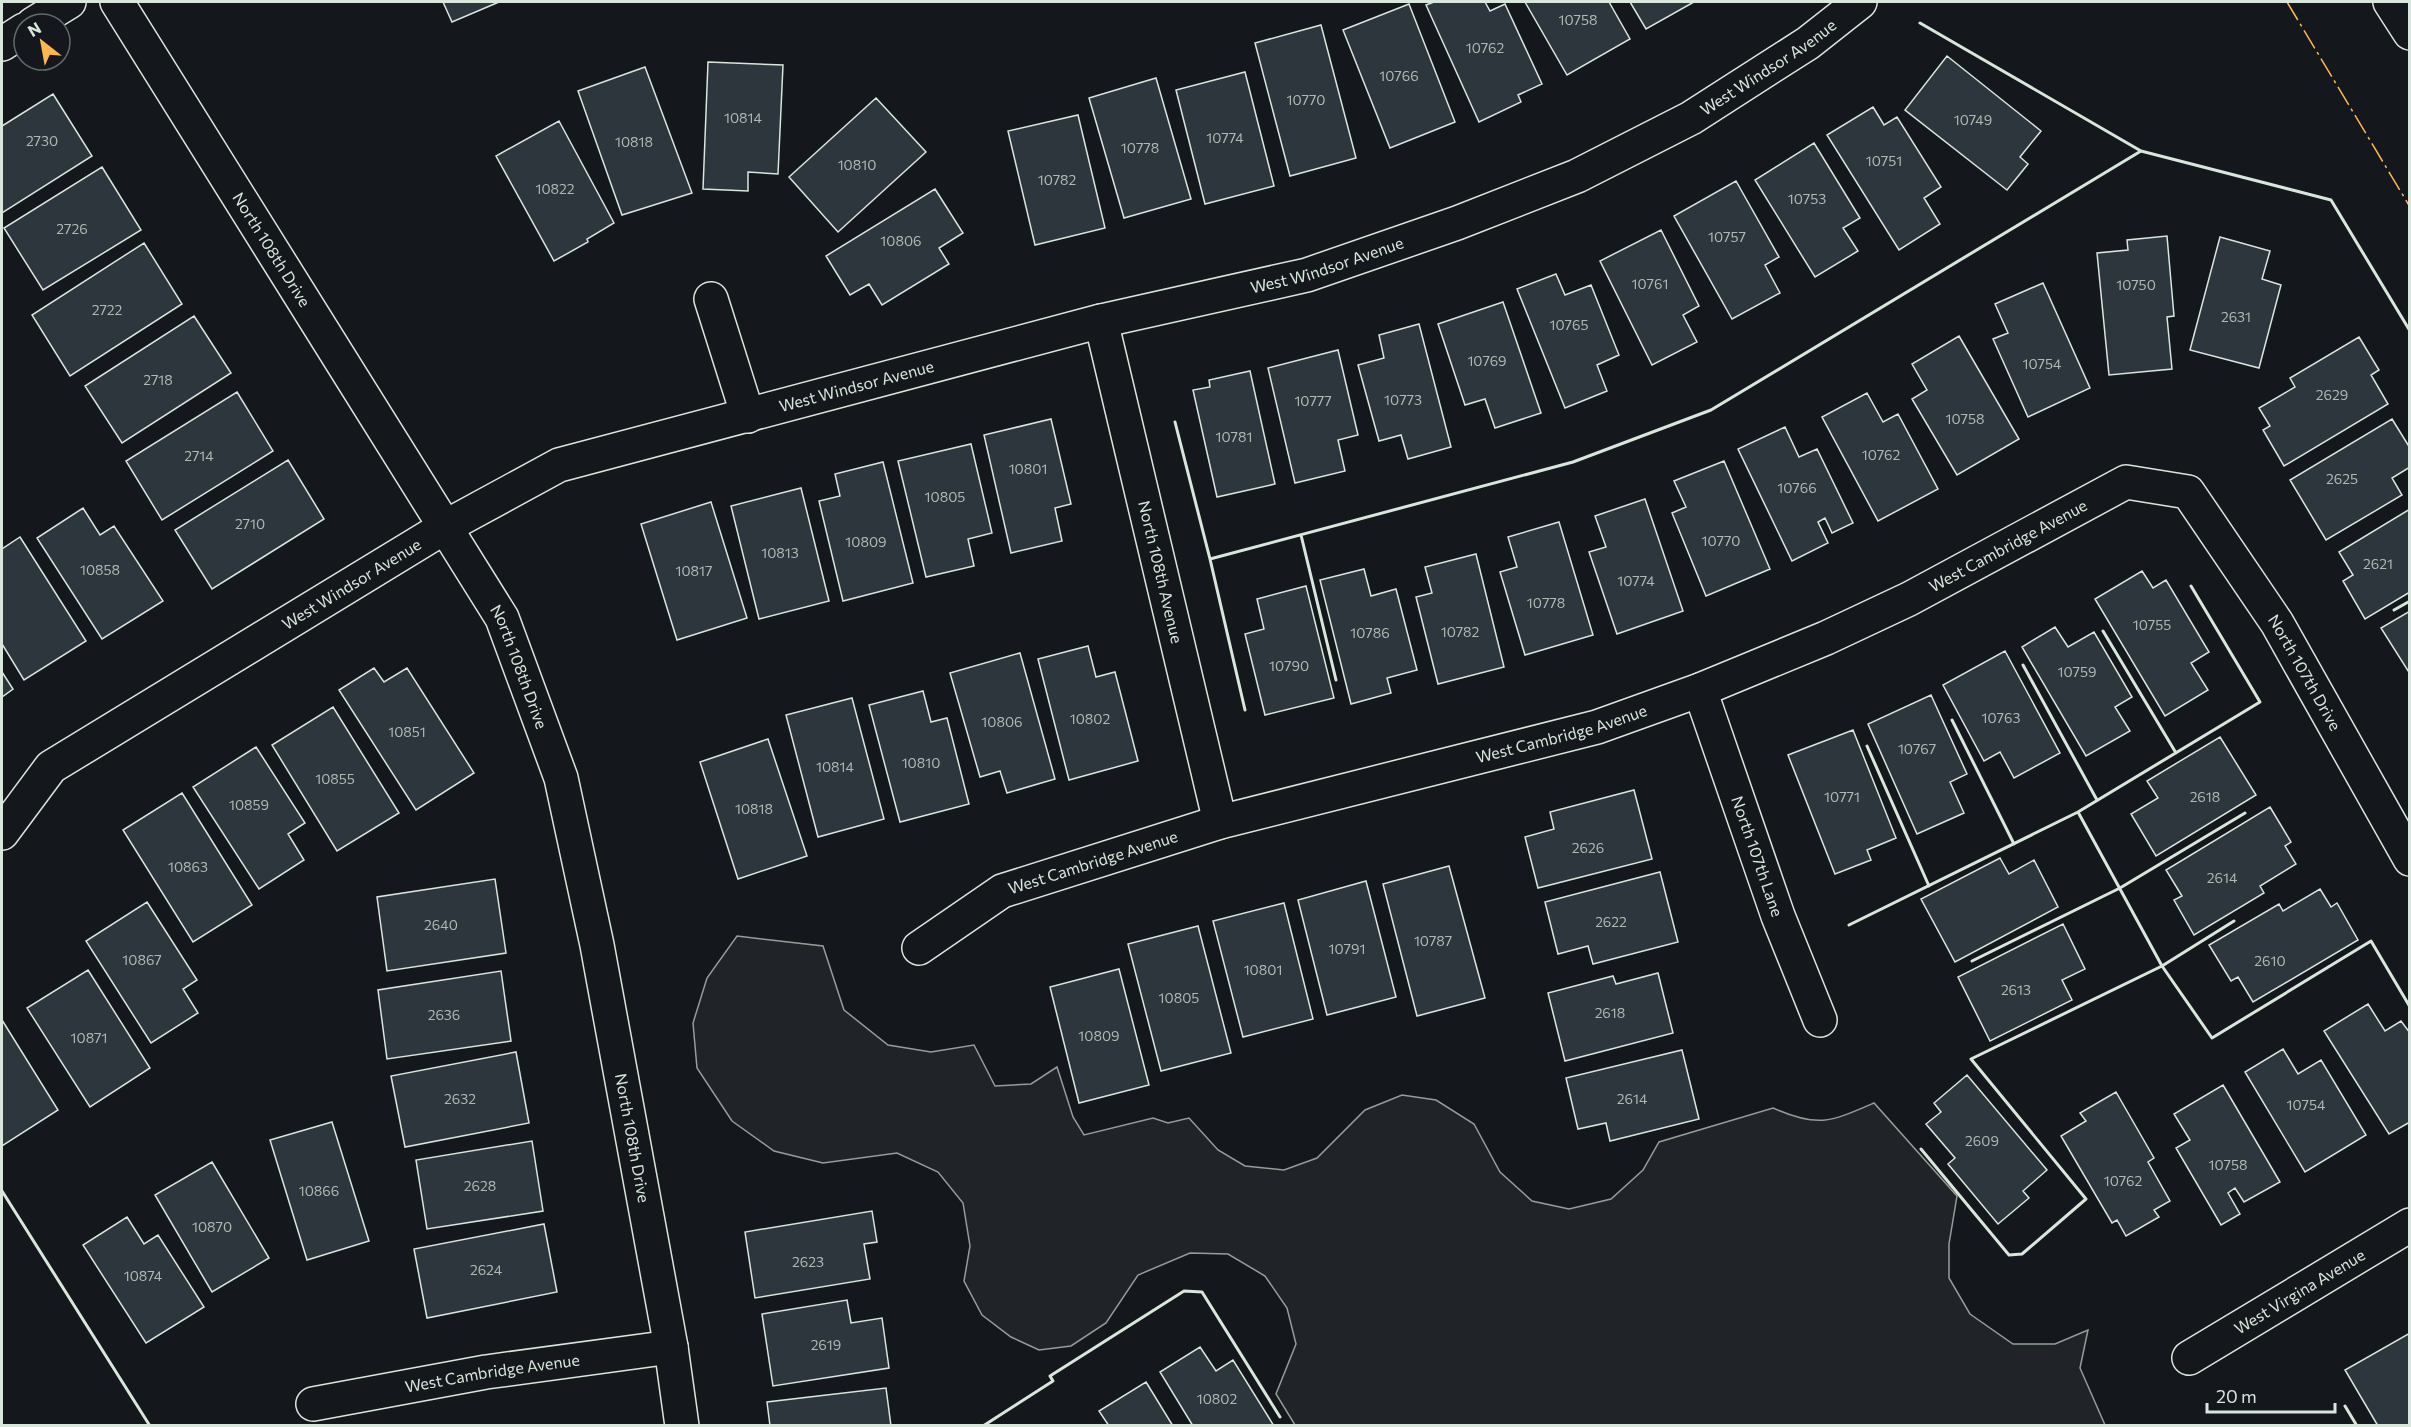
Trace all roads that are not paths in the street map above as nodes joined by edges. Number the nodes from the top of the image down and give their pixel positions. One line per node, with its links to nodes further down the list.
1 (69, 2): 5 (street)
2 (117, 2): 11 (street, North 108th Drive)
3 (1860, 2): 8 (street, West Windsor Avenue)
4 (2390, 2): 6 (street)
5 (53, 12)
6 (2409, 33)
7 (711, 300): 9 (street)
8 (1101, 321): 9 (street, West Windsor Avenue); 13 (street, North 108th Avenue)
9 (748, 416): 11 (street, West Windsor Avenue)
10 (2187, 492): 12 (street, West Cambridge Avenue); 15 (street, North 107th Drive)
11 (445, 527): 14 (street, West Windsor Avenue); 19 (street, North 108th Drive)
12 (1700, 690): 13 (street, West Cambridge Avenue); 17 (street, North 107th Lane)
13 (1220, 822): 16 (street, West Cambridge Avenue)
14 (2, 833)
15 (2409, 859)
16 (920, 948)
17 (1821, 1020)
18 (2409, 1225): 20 (street, West Virgina Avenue)
19 (671, 1347): 21 (street, West Cambridge Avenue); 22 (street, North 108th Drive)
20 (2189, 1358)
21 (313, 1404)
22 (682, 1425)

